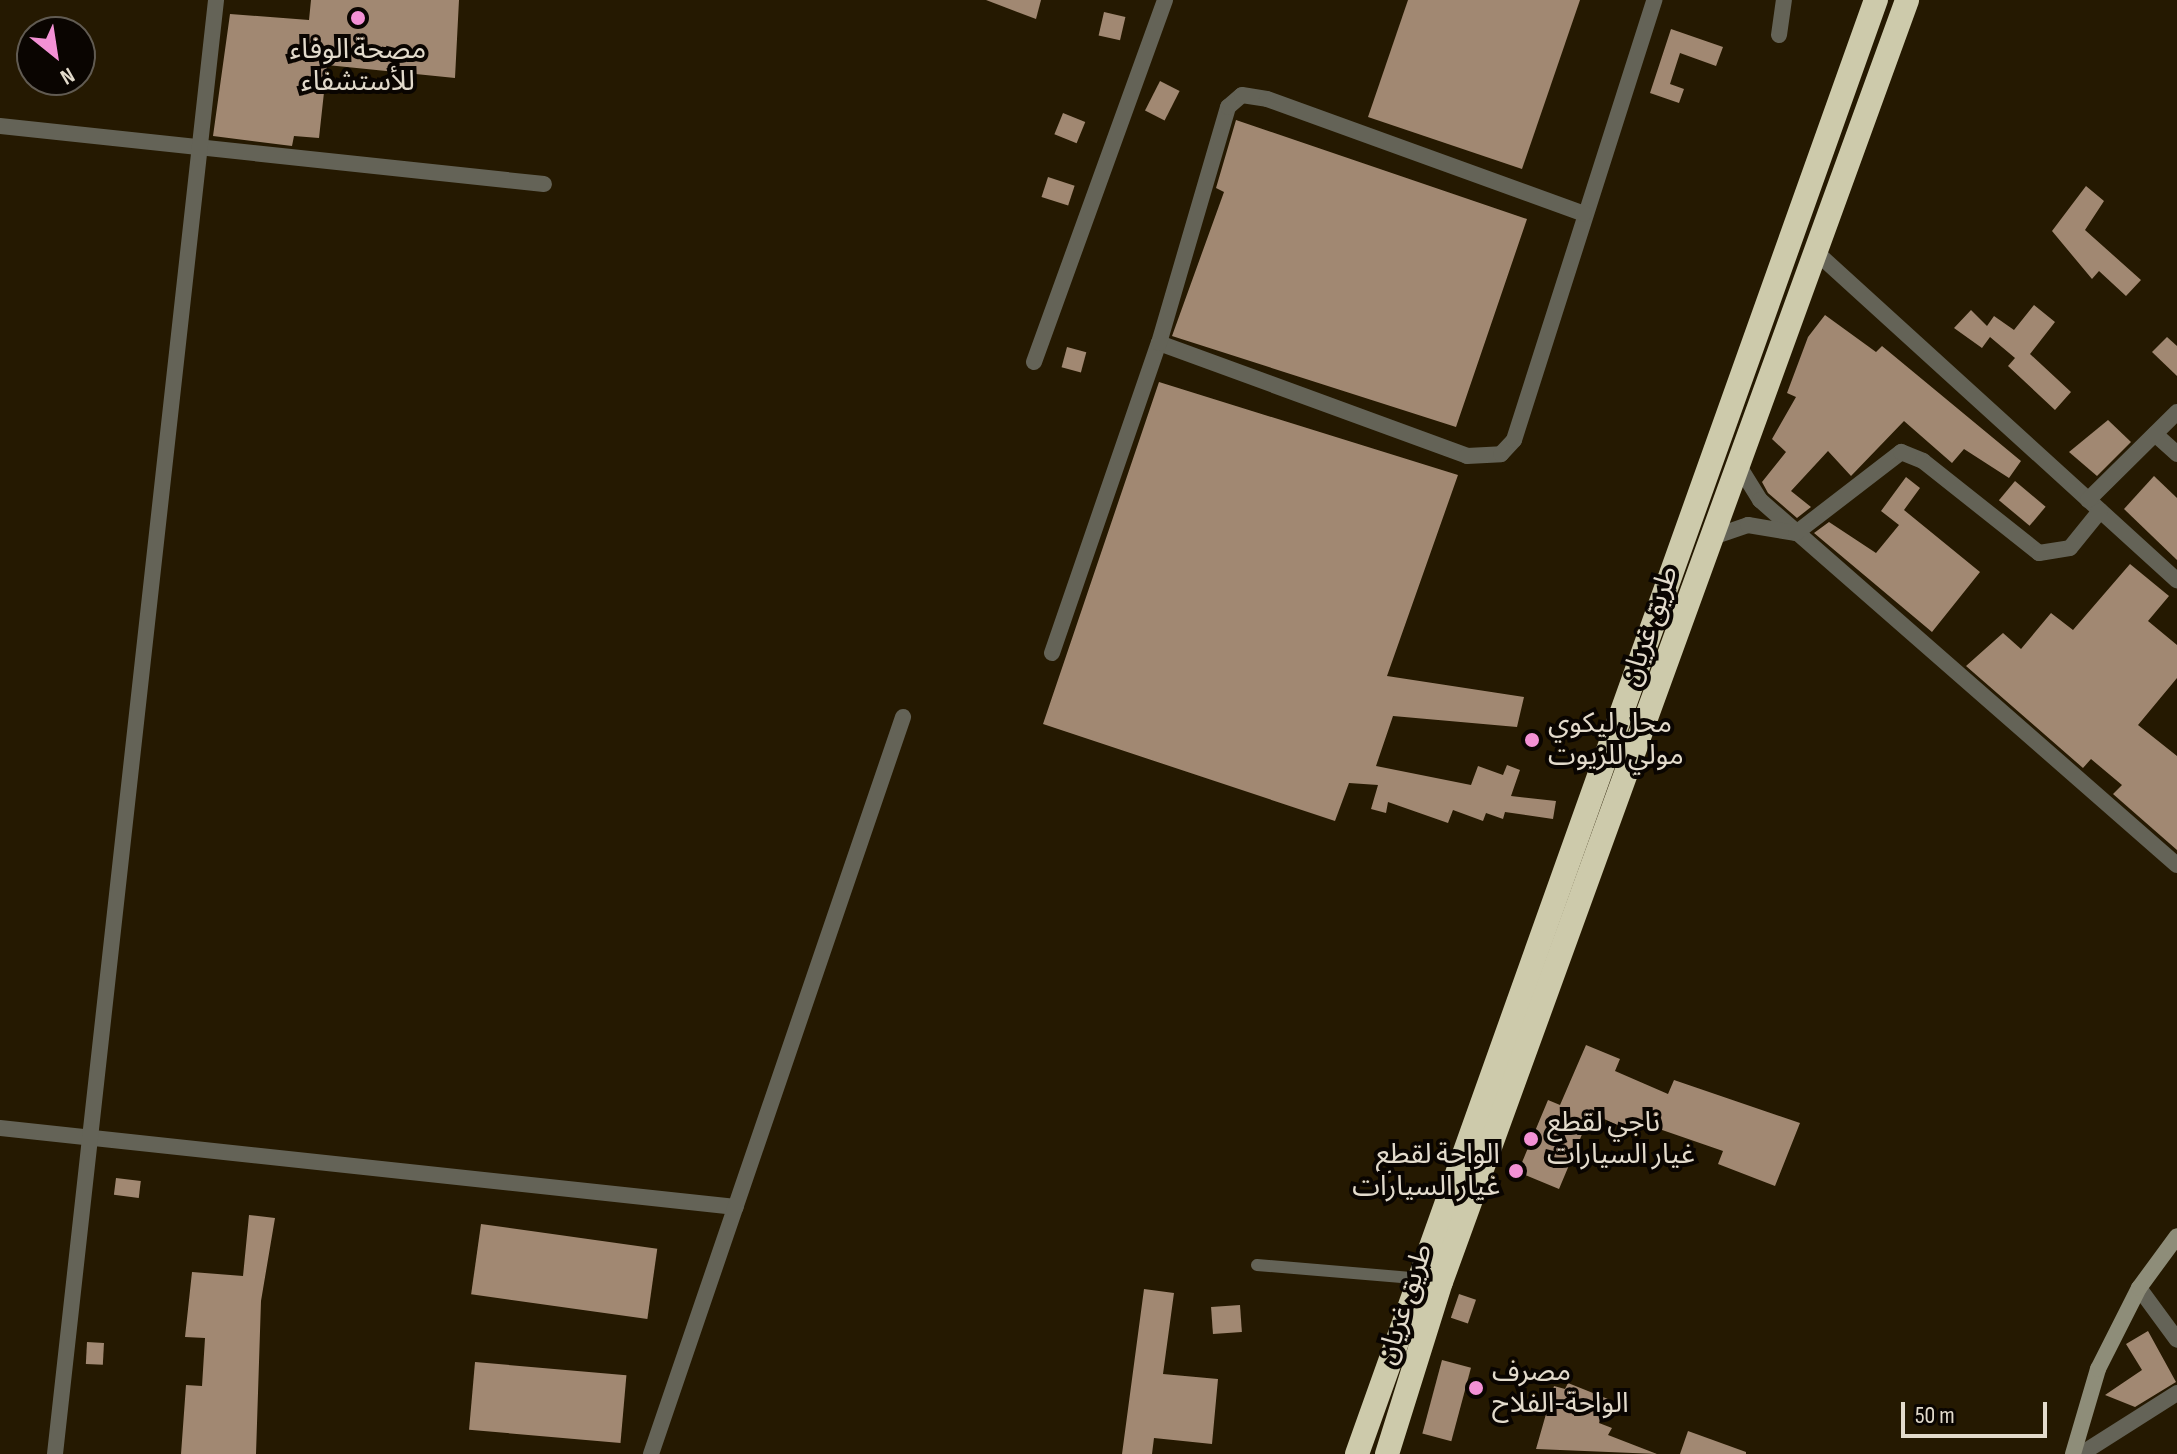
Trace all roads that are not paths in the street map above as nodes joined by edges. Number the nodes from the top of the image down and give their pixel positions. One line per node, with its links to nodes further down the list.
1 (216, 0): 9 (street)
2 (1165, 0): 14 (street)
3 (1654, 0): 11 (street)
4 (1784, 0): 7 (street)
5 (1876, 0): 31 (highway, طريق غريان)
6 (1907, 0): 12 (highway, طريق غريان)
7 (1779, 35)
8 (0, 126): 9 (street)
9 (196, 149): 10 (street); 27 (street)
10 (544, 184)
11 (1584, 214): 13 (street); 13 (street)
12 (1816, 252): 18 (highway, طريق غريان); 19 (street)
13 (1159, 343): 23 (street)
14 (1034, 362)
15 (2177, 412): 16 (street)
16 (2155, 434): 17 (street); 19 (street)
17 (2177, 454)
18 (1737, 463): 20 (street); 21 (highway, طريق غريان)
19 (2094, 505): 20 (street); 22 (street)
20 (1796, 533): 21 (street); 25 (street)
21 (1713, 537): 32 (highway, طريق غريان)
22 (2177, 580)
23 (1052, 653)
24 (903, 717): 28 (street)
25 (2177, 865)
26 (0, 1128): 27 (street)
27 (85, 1137): 28 (street); 36 (street)
28 (736, 1207): 37 (street)
29 (2177, 1236): 33 (street)
30 (1257, 1265): 31 (lane)
31 (1414, 1278): 32 (lane); 38 (highway, طريق غريان)
32 (1441, 1282): 39 (highway, طريق غريان)
33 (2139, 1288): 34 (street); 40 (street)
34 (2177, 1340)
35 (2177, 1393): 41 (street)
36 (55, 1454)
37 (651, 1454)
38 (1357, 1454)
39 (1387, 1454)
40 (2073, 1454)
41 (2081, 1454)

